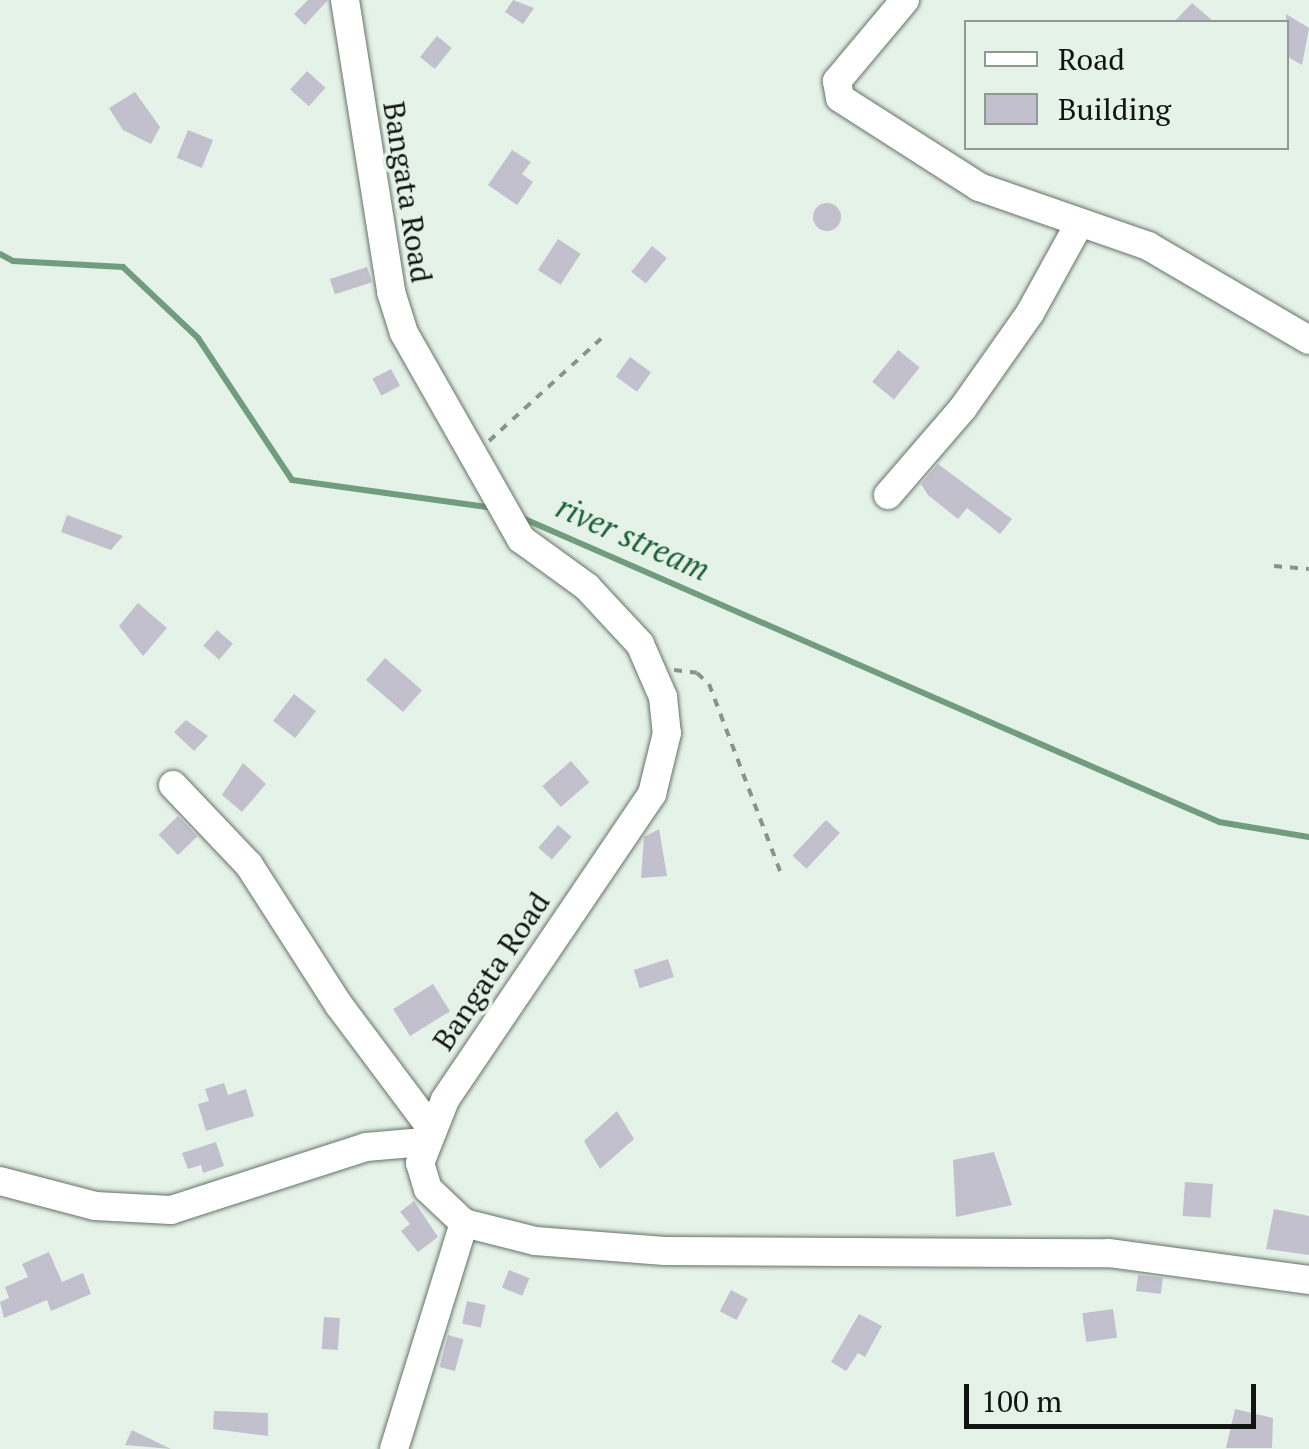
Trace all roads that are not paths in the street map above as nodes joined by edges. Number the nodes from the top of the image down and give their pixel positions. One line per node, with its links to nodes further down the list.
1 (345, 0): 7 (street, Bangata Road)
2 (905, 0): 3 (street)
3 (1078, 226): 4 (street); 5 (street)
4 (1309, 340)
5 (888, 495)
6 (173, 786): 7 (street)
7 (427, 1135): 8 (street); 9 (street)
8 (0, 1181)
9 (464, 1223): 10 (street); 11 (street)
10 (1309, 1280)
11 (395, 1448)

